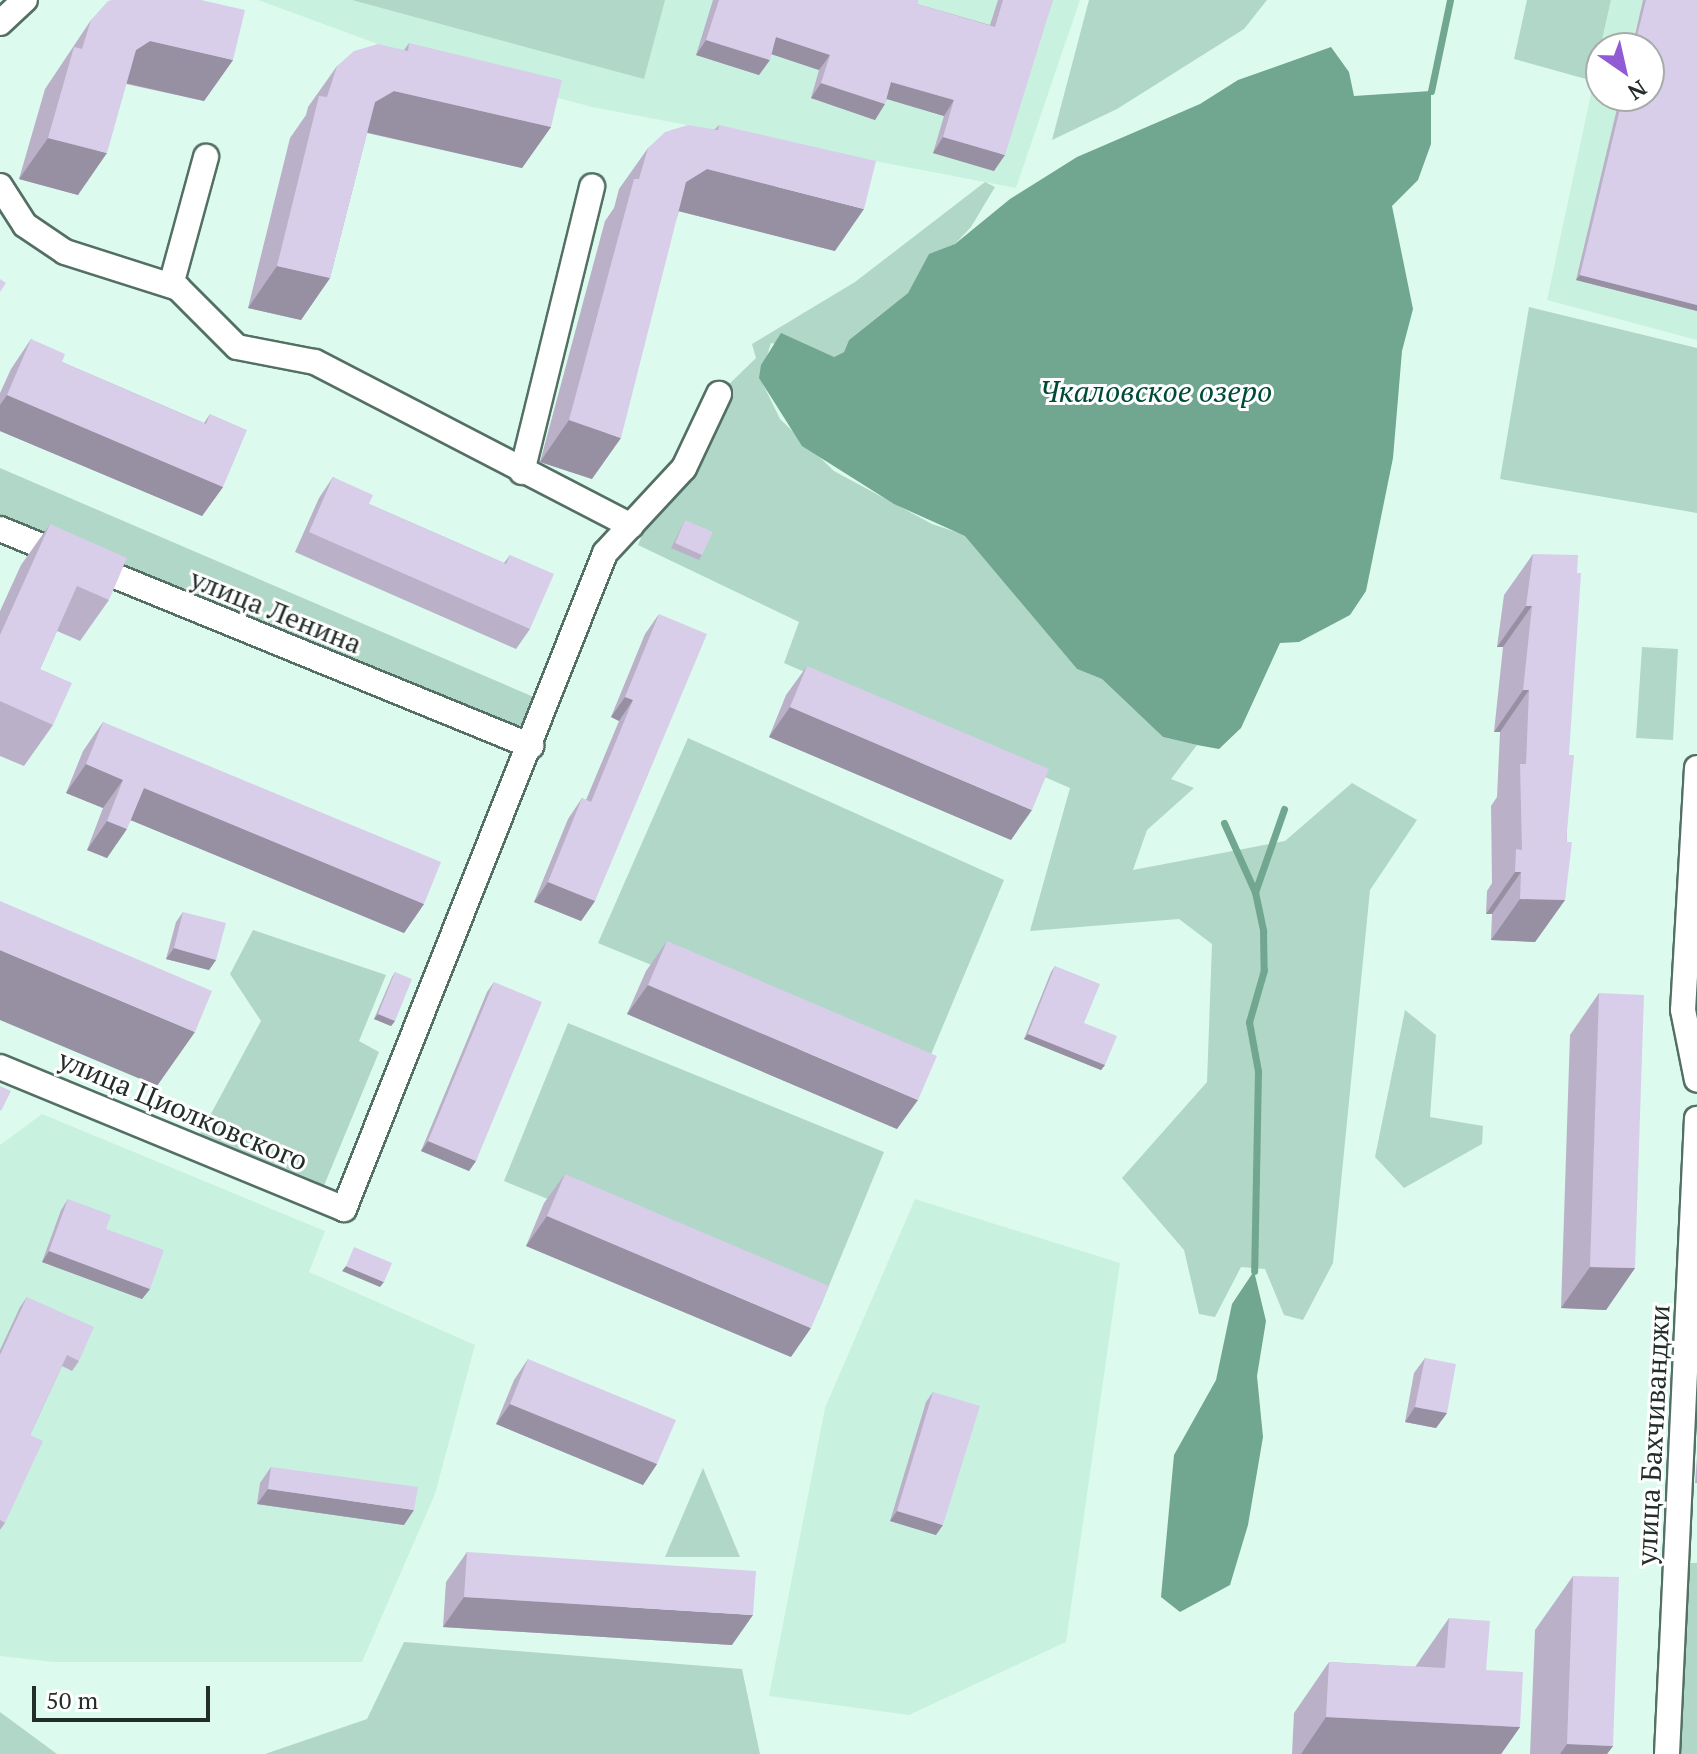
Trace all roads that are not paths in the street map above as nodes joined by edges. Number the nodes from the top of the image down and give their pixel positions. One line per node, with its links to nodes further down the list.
1 (25, 0): 2 (street)
2 (0, 23)
3 (206, 157): 6 (street)
4 (0, 186): 6 (street)
5 (592, 186): 8 (street)
6 (171, 285): 8 (street)
7 (719, 394): 9 (street)
8 (522, 472): 9 (street)
9 (631, 526): 11 (street)
10 (0, 529): 11 (street, улица Ленина)
11 (531, 746): 13 (street, улица Циолковского)
12 (1697, 768): 14 (street)
13 (0, 1067)
14 (1697, 1080)
15 (1697, 1119): 16 (street, улица Бахчиванджи)
16 (1667, 1754)

